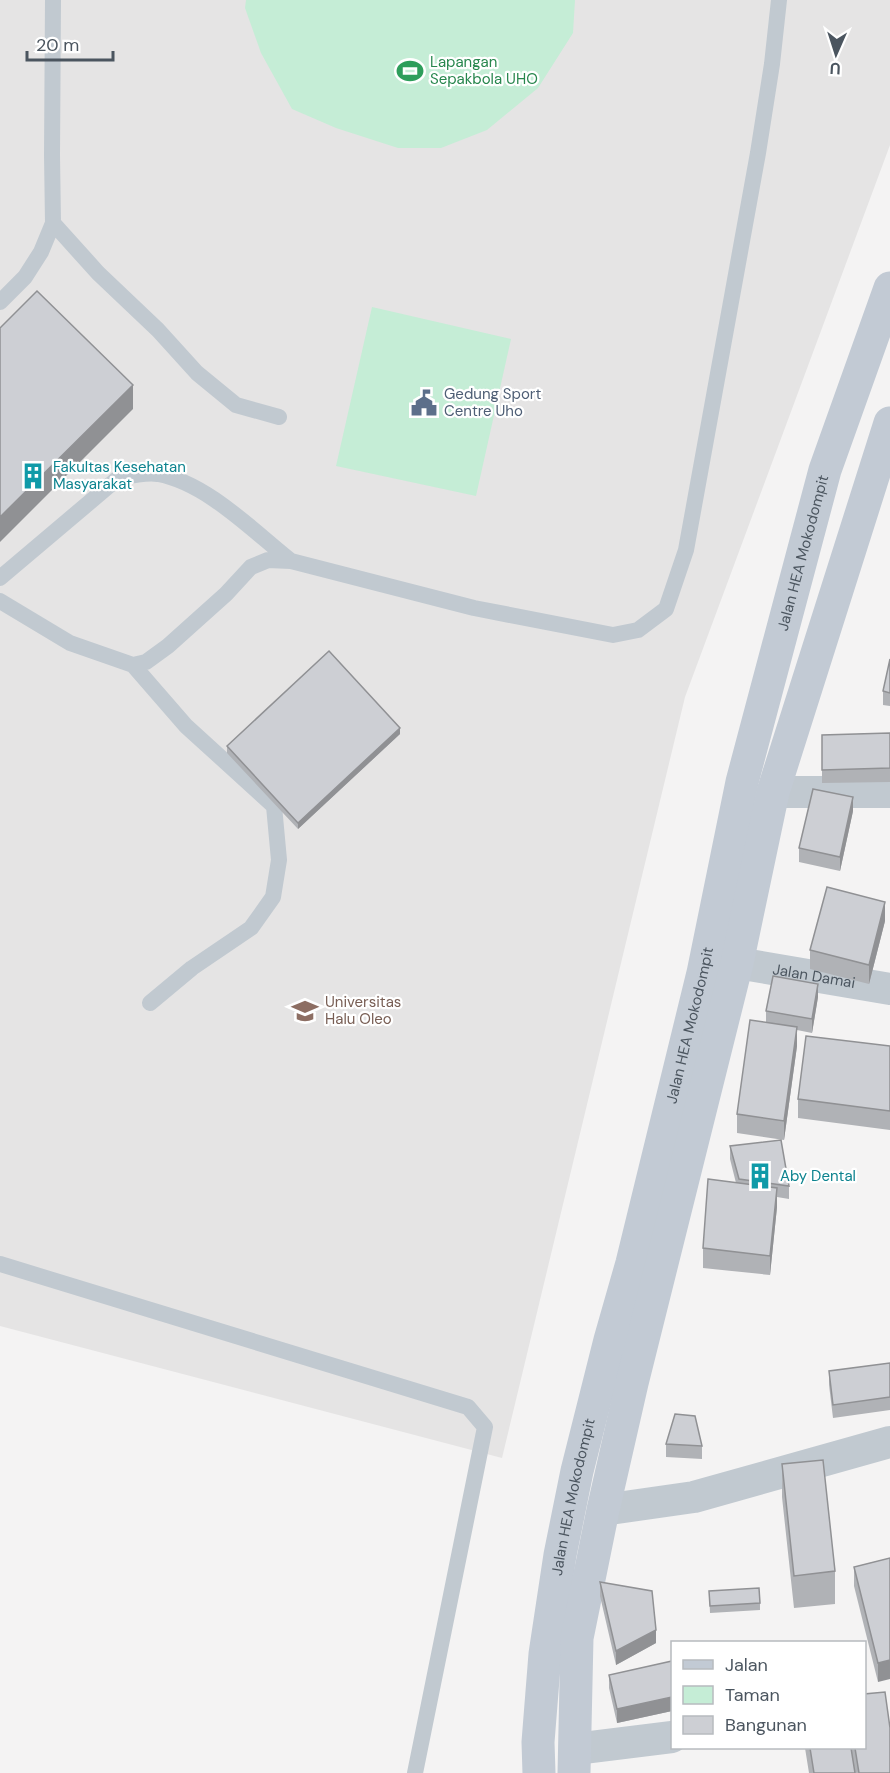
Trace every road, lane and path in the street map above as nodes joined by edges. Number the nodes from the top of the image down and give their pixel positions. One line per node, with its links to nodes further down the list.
1 (53, 0): 3 (lane)
2 (778, 0): 10 (lane)
3 (53, 223): 5 (lane); 6 (lane)
4 (890, 288): 8 (street, Jalan HEA Mokodompit)
5 (0, 302)
6 (279, 417)
7 (890, 423): 9 (street, Jalan HEA Mokodompit)
8 (823, 477): 9 (street); 20 (street, Jalan HEA Mokodompit)
9 (881, 478): 14 (street, Jalan HEA Mokodompit)
10 (291, 561): 11 (lane); 13 (lane)
11 (0, 578)
12 (0, 601): 13 (lane)
13 (133, 666): 18 (lane)
14 (773, 792): 15 (street); 16 (street, Jalan HEA Mokodompit)
15 (890, 792)
16 (737, 963): 17 (street, Jalan Damai); 21 (street, Jalan HEA Mokodompit)
17 (890, 989)
18 (150, 1003)
19 (0, 1264): 26 (lane)
20 (610, 1340): 21 (street); 27 (street, Jalan HEA Mokodompit)
21 (644, 1341): 23 (street, Jalan HEA Mokodompit)
22 (890, 1442): 23 (street)
23 (603, 1510): 25 (street, Jalan HEA Mokodompit)
24 (671, 1737): 25 (street)
25 (574, 1761)
26 (415, 1773)
27 (539, 1773)

